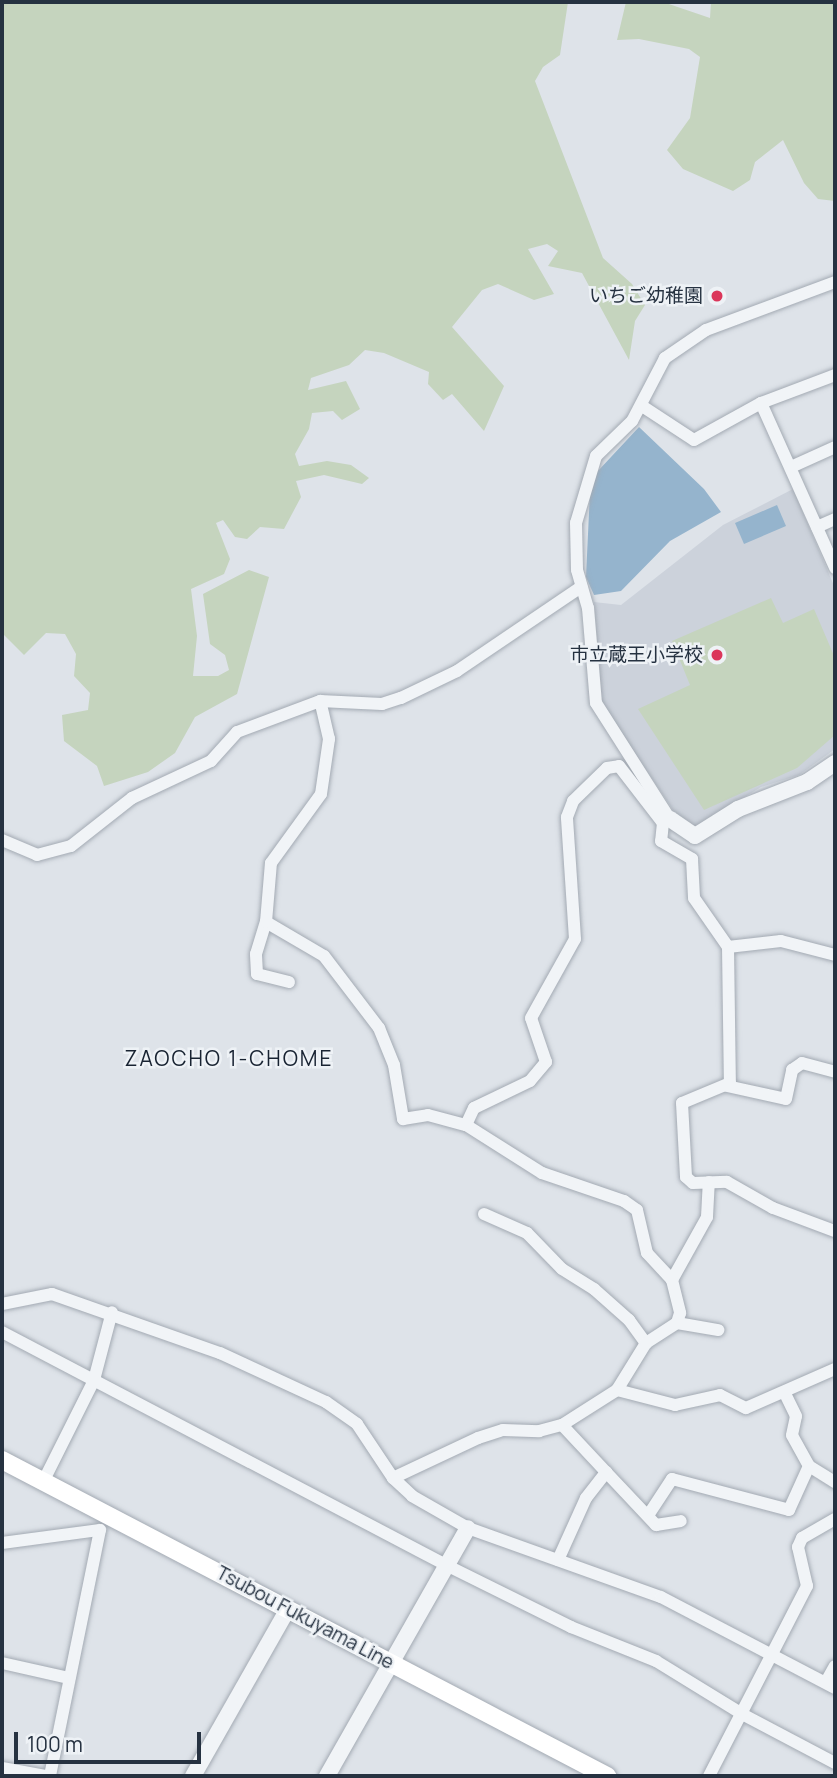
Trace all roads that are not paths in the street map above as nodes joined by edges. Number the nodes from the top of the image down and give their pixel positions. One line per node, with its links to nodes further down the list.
1 (835, 282): 4 (street)
2 (835, 375): 3 (street)
3 (761, 403): 4 (street); 6 (street)
4 (642, 406): 10 (street)
5 (835, 447): 6 (street)
6 (791, 467): 8 (street)
7 (835, 519): 8 (street)
8 (817, 527): 9 (street)
9 (835, 568)
10 (581, 587): 11 (street); 13 (street)
11 (320, 701): 14 (street); 15 (street)
12 (835, 763): 13 (street)
13 (666, 821): 16 (street); 21 (street)
14 (2, 840)
15 (266, 922): 18 (street); 21 (street)
16 (728, 947): 17 (street); 20 (street)
17 (835, 956)
18 (289, 982)
19 (835, 1072): 20 (street)
20 (727, 1086): 22 (street)
21 (466, 1125): 25 (street)
22 (709, 1182): 24 (street); 25 (street)
23 (484, 1214): 31 (street)
24 (835, 1231)
25 (672, 1280): 28 (street)
26 (2, 1304): 27 (street)
27 (112, 1312): 33 (street); 40 (street)
28 (677, 1323): 29 (street); 31 (street)
29 (718, 1330)
30 (2, 1332): 33 (street)
31 (646, 1343): 34 (street)
32 (835, 1368): 35 (street)
33 (94, 1380): 41 (street); 49 (street)
34 (617, 1390): 35 (street); 36 (street)
35 (785, 1394): 38 (street)
36 (562, 1425): 39 (street); 40 (street)
37 (2, 1460): 41 (main road, Tsubou Fukuyama Line)
38 (809, 1466): 42 (street); 43 (street)
39 (606, 1472): 43 (street); 48 (street)
40 (393, 1478): 46 (street)
41 (43, 1482): 50 (main road, Tsubou Fukuyama Line)
42 (835, 1482)
43 (649, 1514): 45 (street)
44 (835, 1519): 51 (street)
45 (681, 1521)
46 (468, 1528): 48 (street); 49 (street)
47 (2, 1543): 55 (street)
48 (558, 1560): 51 (street)
49 (446, 1565): 53 (street); 57 (street)
50 (288, 1609): 53 (main road, Tsubou Fukuyama Line); 62 (street)
51 (773, 1654): 56 (street); 57 (street)
52 (2, 1663): 55 (street)
53 (390, 1663): 60 (street); 63 (main road, Tsubou Fukuyama Line)
54 (835, 1666): 56 (street)
55 (69, 1678): 61 (street)
56 (831, 1685)
57 (742, 1714): 58 (street); 64 (street)
58 (835, 1763)
59 (2, 1768): 61 (street)
60 (329, 1775)
61 (47, 1776)
62 (193, 1776)
63 (607, 1776)
64 (709, 1776)

